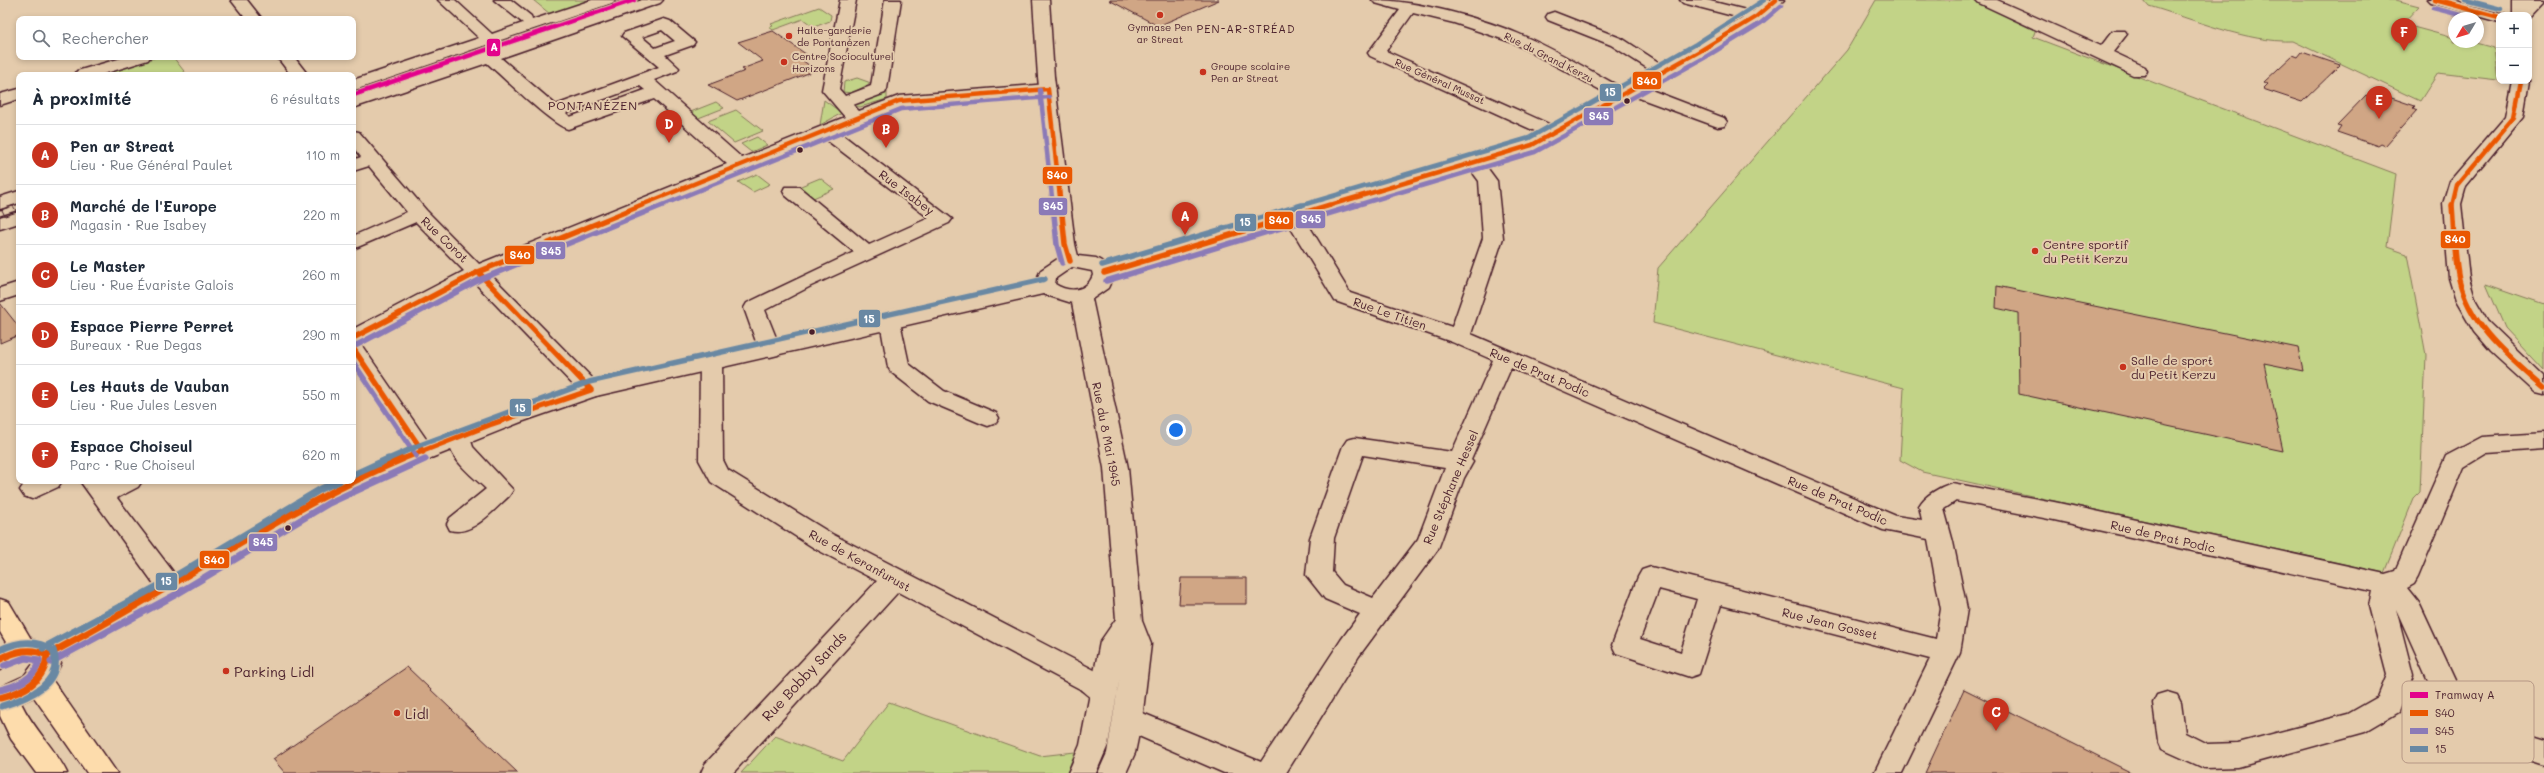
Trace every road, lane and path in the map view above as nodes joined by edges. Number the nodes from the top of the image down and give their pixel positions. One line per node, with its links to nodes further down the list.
1 (240, 0): 19 (street)
2 (446, 0): 25 (street)
3 (502, 0): 23 (street)
4 (607, 0): 25 (street)
5 (655, 0): 28 (street)
6 (848, 0): 44 (street)
7 (893, 0): 44 (street)
8 (1041, 0): 38 (street)
9 (1380, 0): 16 (street, Rue du Grand Kerzu)
10 (1688, 0): 22 (street)
11 (1776, 0): 22 (street)
12 (2435, 0): 20 (street)
13 (2521, 0): 17 (street)
14 (2538, 0): 18 (street)
15 (1991, 1): 27 (street)
16 (1410, 8): 40 (street, Rue du Grand Kerzu); 49 (street, Rue Général Mussat)
17 (2522, 12)
18 (2525, 12)
19 (252, 16)
20 (2496, 16)
21 (1554, 17): 31 (street)
22 (1756, 17): 31 (street)
23 (525, 19)
24 (2119, 34): 27 (street)
25 (490, 40): 37 (street)
26 (653, 54): 35 (street)
27 (2103, 54): 32 (street)
28 (490, 57): 43 (street); 45 (street)
29 (132, 60): 33 (street)
30 (288, 60): 34 (street)
31 (1664, 70): 40 (street)
32 (2139, 71)
33 (93, 72)
34 (298, 72)
35 (642, 79): 39 (street); 45 (street)
36 (2520, 84): 78 (street)
37 (356, 85)
38 (1048, 89): 46 (street); 64 (street)
39 (656, 92): 45 (street); 54 (street)
40 (1628, 92): 47 (street, Rue du Grand Kerzu); 49 (street)
41 (16, 95): 42 (street)
42 (0, 100)
43 (356, 102)
44 (842, 104): 46 (street)
45 (553, 112)
46 (856, 118): 48 (street)
47 (1718, 122)
48 (825, 130): 54 (street); 63 (street, Rue Isabey)
49 (1554, 134): 52 (street)
50 (356, 140): 51 (street, Rue Corot)
51 (372, 159): 53 (street); 58 (street, Rue Corot)
52 (1474, 162): 59 (street); 73 (street)
53 (356, 165)
54 (739, 165): 65 (street)
55 (792, 191): 63 (street)
56 (16, 198): 57 (street)
57 (0, 203)
58 (419, 214): 62 (street); 65 (street, Rue Corot)
59 (1293, 215): 66 (street); 73 (street, Rue Le Titien)
60 (16, 217): 61 (street)
61 (0, 223)
62 (356, 242)
63 (866, 253): 74 (street, Rue Isabey)
64 (1070, 261): 66 (street); 67 (street)
65 (478, 272): 72 (street); 79 (street, Rue Corot)
66 (1104, 273): 70 (street)
67 (1047, 287): 70 (street); 71 (street)
68 (16, 289): 69 (street)
69 (0, 295)
70 (1081, 296): 97 (street, Rue du 8 Mai 1945)
71 (890, 322): 74 (street); 80 (street)
72 (356, 336)
73 (1459, 337): 76 (street, Rue de Prat Podic)
74 (770, 350): 77 (street)
75 (356, 352): 83 (street)
76 (1505, 356): 84 (street, Rue Stéphane Hessel); 90 (street, Rue de Prat Podic)
77 (711, 363): 79 (street); 91 (street, Rue de Keranfurust)
78 (2544, 388)
79 (591, 390): 81 (street)
80 (988, 418)
81 (460, 438): 83 (street); 89 (street)
82 (2544, 441): 92 (street)
83 (423, 452): 85 (street)
84 (1461, 462): 96 (street, Rue Stéphane Hessel); 96 (street)
85 (356, 482)
86 (116, 484): 88 (street)
87 (352, 484): 93 (street)
88 (98, 488): 93 (street)
89 (459, 524)
90 (1937, 532): 92 (street, Rue de Prat Podic); 99 (street)
91 (894, 579): 103 (street, Rue de Keranfurust); 111 (street, Rue Bobby Sands)
92 (2385, 584): 102 (street, Rue de Prat Podic); 105 (street)
93 (171, 588): 98 (street)
94 (1712, 593): 99 (street, Rue Jean Gosset)
95 (0, 609): 98 (main road)
96 (1378, 611): 115 (street, Rue Stéphane Hessel)
97 (1129, 621): 103 (street); 106 (street, Rue du 8 Mai 1945)
98 (36, 652): 100 (main road); 101 (main road)
99 (1947, 653): 116 (street)
100 (0, 659)
101 (36, 681): 104 (main road); 110 (main road)
102 (2442, 681)
103 (1104, 693): 112 (street)
104 (3, 698): 109 (main road)
105 (2167, 703)
106 (1128, 719): 113 (street, Rue du 8 Mai 1945); 114 (street)
107 (2534, 750): 108 (street, Rue de Prat Podic)
108 (2544, 753)
109 (53, 773)
110 (103, 773)
111 (715, 773)
112 (1082, 773)
113 (1112, 773)
114 (1255, 773)
115 (1270, 773)
116 (1888, 773)

